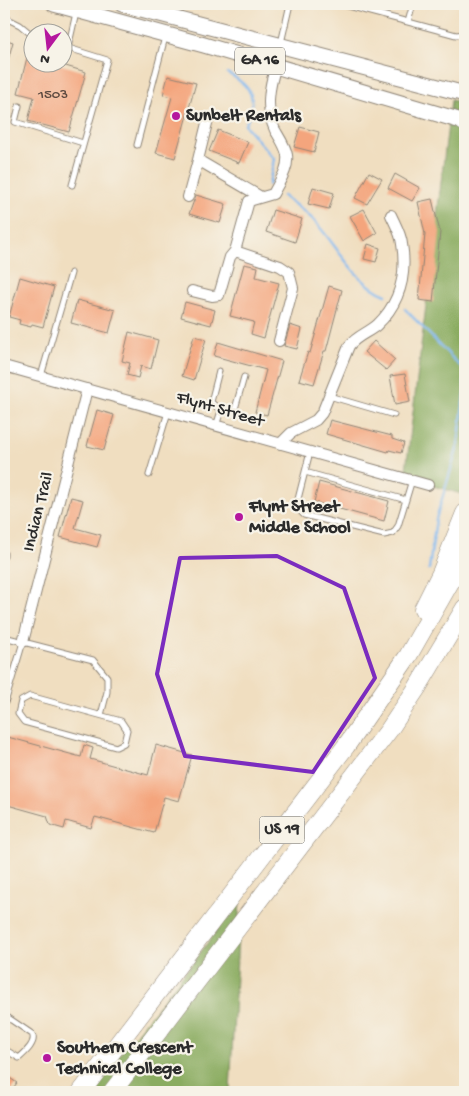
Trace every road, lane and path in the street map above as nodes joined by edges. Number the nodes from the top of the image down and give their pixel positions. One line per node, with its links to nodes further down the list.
1 (54, 4): 6 (main road, GA 16)
2 (290, 4): 13 (lane)
3 (340, 4): 8 (lane)
4 (413, 4): 8 (lane)
5 (130, 5): 13 (main road, GA 16)
6 (77, 10): 9 (lane); 11 (main road, GA 16)
7 (4, 17): 10 (lane)
8 (408, 22): 12 (lane)
9 (72, 25)
10 (22, 27)
11 (166, 34): 15 (main road, GA 16); 21 (lane)
12 (465, 34)
13 (280, 46): 15 (lane); 16 (main road, GA 16)
14 (72, 49): 20 (lane)
15 (276, 66): 19 (main road, GA 16); 24 (street)
16 (465, 94)
17 (19, 106): 20 (lane)
18 (208, 119): 22 (street)
19 (465, 122)
20 (83, 143): 23 (lane)
21 (137, 145)
22 (198, 160): 24 (street); 25 (street)
23 (72, 185)
24 (261, 197): 27 (street)
25 (188, 198)
26 (391, 215): 36 (street)
27 (234, 251): 29 (street); 30 (street)
28 (71, 273): 33 (lane)
29 (192, 291)
30 (279, 341)
31 (4, 366): 33 (street, Flynt Street)
32 (219, 371): 37 (lane)
33 (41, 376): 35 (street, Flynt Street)
34 (244, 377): 37 (lane)
35 (87, 389): 38 (street, Flynt Street); 53 (street, Indian Trail)
36 (329, 396): 39 (lane); 41 (street)
37 (221, 411): 40 (lane)
38 (168, 412): 40 (street, Flynt Street); 44 (lane)
39 (394, 415)
40 (216, 426): 41 (street, Flynt Street)
41 (280, 444): 42 (street, Flynt Street)
42 (310, 452): 43 (lane); 45 (street, Flynt Street)
43 (305, 472): 47 (lane); 47 (lane)
44 (150, 475)
45 (412, 480): 46 (street, Flynt Street); 47 (lane)
46 (428, 485)
47 (406, 500)
48 (465, 514): 56 (highway)
49 (465, 556): 56 (highway, US 19)
50 (465, 608): 54 (highway, US 19)
51 (465, 635): 54 (highway)
52 (4, 637): 53 (lane)
53 (23, 642): 55 (lane); 57 (lane)
54 (417, 688): 61 (highway, US 19)
55 (4, 706)
56 (373, 708): 60 (highway, US 19)
57 (101, 715): 57 (lane)
58 (4, 1016): 59 (lane)
59 (4, 1049)
60 (80, 1092)
61 (112, 1092)

